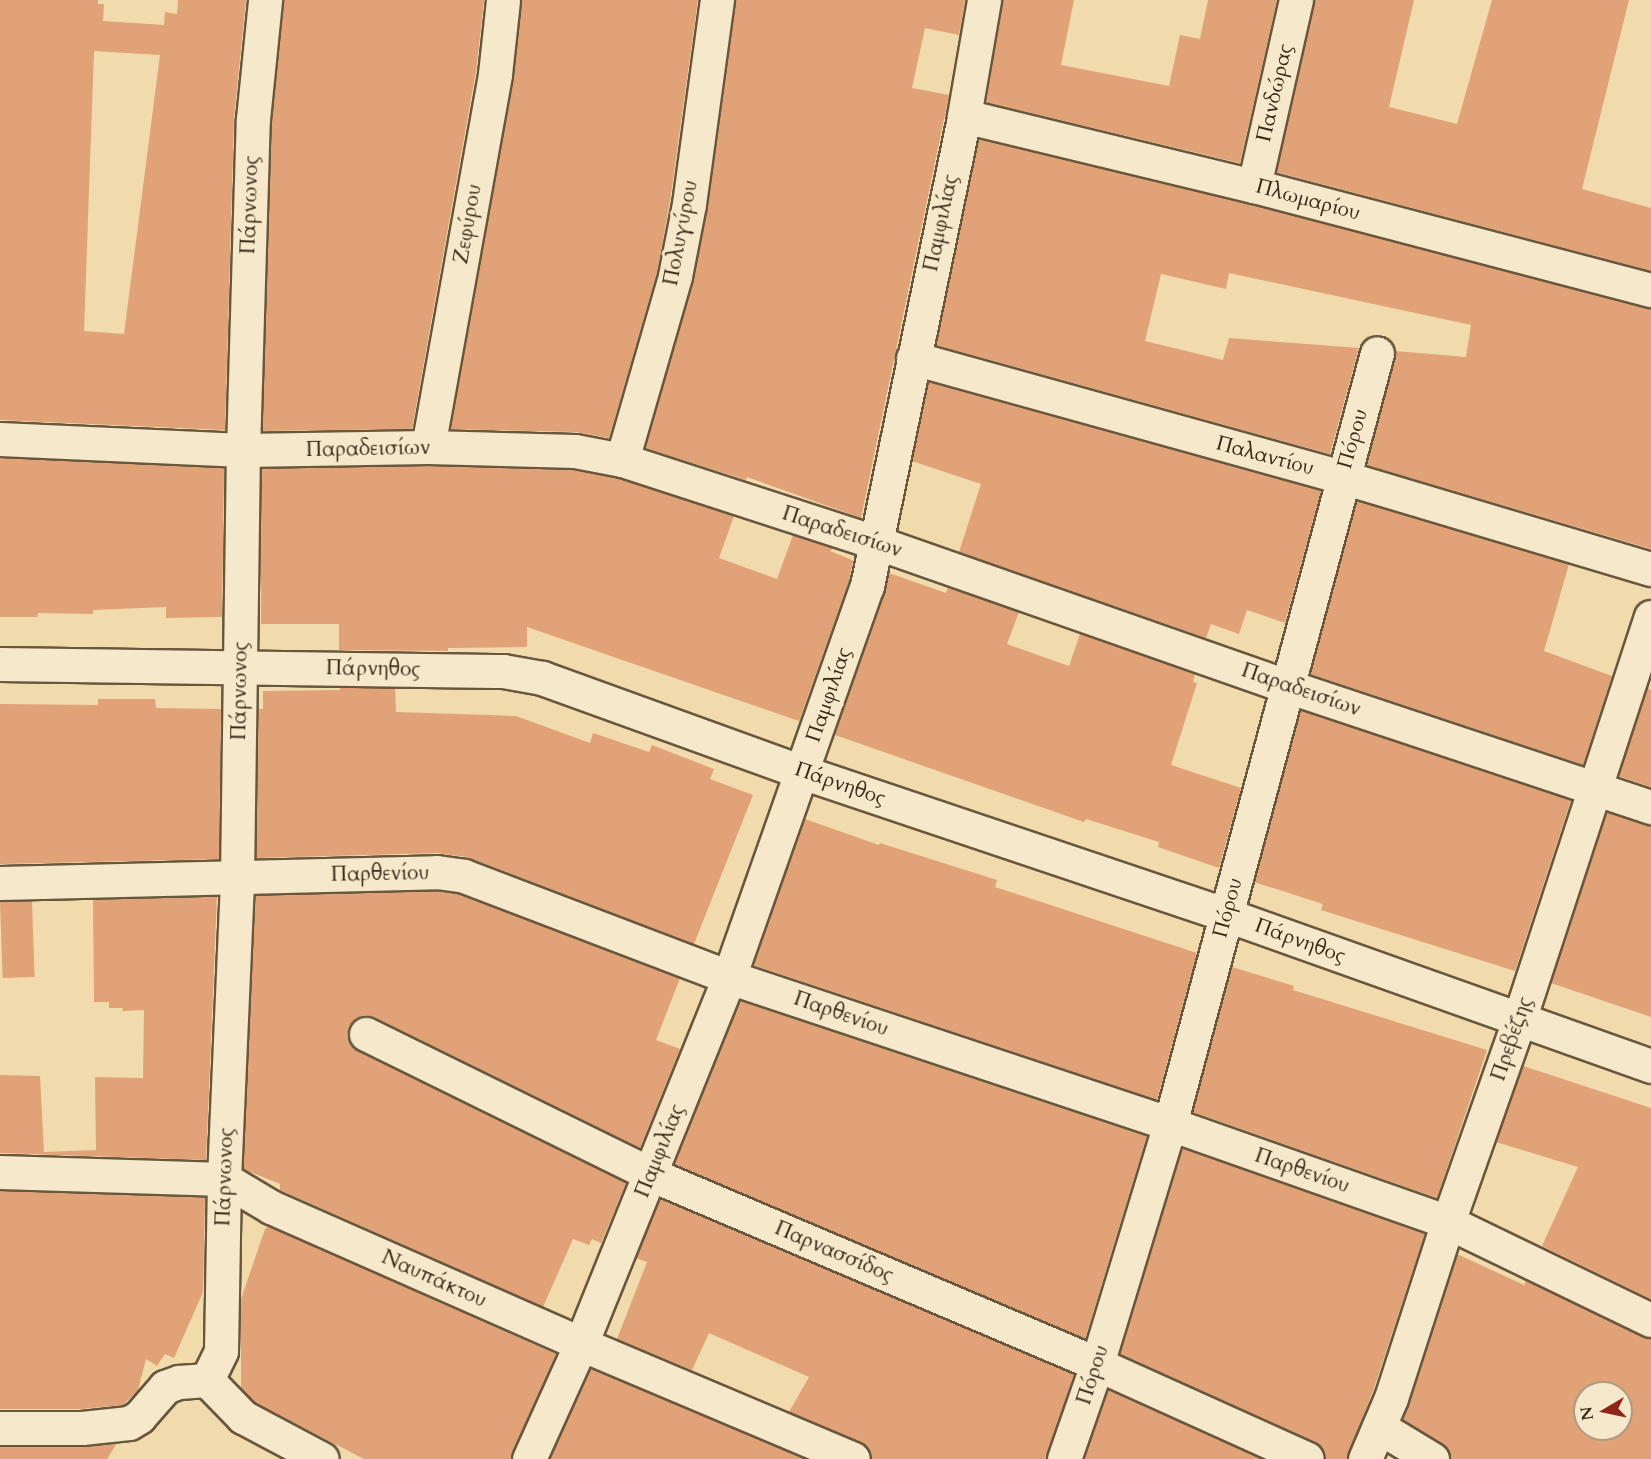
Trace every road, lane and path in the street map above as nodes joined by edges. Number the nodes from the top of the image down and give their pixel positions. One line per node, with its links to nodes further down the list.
1 (265, 0): 13 (street, Πάρνωνος)
2 (503, 0): 12 (street, Ζεφύρου)
3 (717, 0): 14 (street, Πολυγύρου)
4 (984, 0): 6 (street, Παμφιλίας)
5 (1296, 0): 7 (street, Πανδώρας)
6 (964, 116): 7 (street, Πλωμαρίου); 10 (street, Παμφιλίας)
7 (1254, 186): 8 (street, Πλωμαρίου)
8 (1651, 290)
9 (1377, 353): 15 (street, Πόρου)
10 (913, 358): 15 (street, Παλαντίου); 16 (street, Παμφιλίας)
11 (0, 439): 13 (street, Παραδεισίων)
12 (428, 447): 13 (street, Παραδεισίων); 14 (street, Παραδεισίων)
13 (243, 450): 20 (street, Πάρνωνος)
14 (622, 460): 16 (street, Παραδεισίων)
15 (1342, 477): 17 (street, Παλαντίου); 21 (street, Πόρου)
16 (875, 542): 21 (street, Παραδεισίων); 22 (street, Παμφιλίας)
17 (1651, 569)
18 (1651, 617): 23 (street, Πρεβέζης)
19 (0, 664): 20 (street, Πάρνηθος)
20 (241, 668): 22 (street, Πάρνηθος); 25 (street, Πάρνωνος)
21 (1287, 686): 23 (street, Παραδεισίων); 27 (street, Πόρου)
22 (802, 772): 27 (street, Πάρνηθος); 28 (street, Παμφιλίας)
23 (1595, 787): 24 (street, Παραδεισίων); 29 (street, Πρεβέζης)
24 (1651, 807)
25 (237, 878): 26 (street, Παρθενίου); 28 (street, Παρθενίου); 35 (street, Πάρνωνος)
26 (0, 884)
27 (1227, 915): 29 (street, Πάρνηθος); 32 (street, Πόρου)
28 (729, 977): 32 (street, Παρθενίου); 34 (street, Παμφιλίας)
29 (1519, 1020): 31 (street, Πάρνηθος); 36 (street, Πρεβέζης)
30 (366, 1034): 34 (street, Παρνασσίδος)
31 (1651, 1066)
32 (1170, 1124): 36 (street, Παρθενίου); 39 (street, Πόρου)
33 (0, 1172): 35 (street, Ναυπάκτου)
34 (651, 1174): 38 (street, Παμφιλίας); 39 (street, Παρνασσίδος)
35 (224, 1179): 38 (street, Ναυπάκτου); 40 (street, Πάρνωνος)
36 (1448, 1222): 37 (street, Παρθενίου); 41 (street, Πρεβέζης)
37 (1651, 1320)
38 (581, 1344): 44 (street, Παμφιλίας); 45 (street, Ναυπάκτου)
39 (1097, 1364): 46 (street, Πόρου); 47 (street, Παρνασσίδος)
40 (207, 1380): 42 (street); 43 (street)
41 (1379, 1427): 48 (street, Πρεβέζης); 49 (street)
42 (0, 1428)
43 (322, 1459)
44 (529, 1459)
45 (853, 1459)
46 (1064, 1459)
47 (1307, 1459)
48 (1365, 1459)
49 (1432, 1459)

